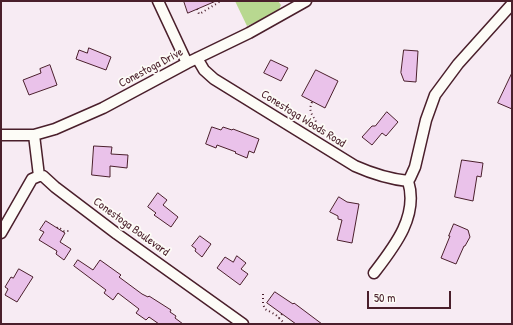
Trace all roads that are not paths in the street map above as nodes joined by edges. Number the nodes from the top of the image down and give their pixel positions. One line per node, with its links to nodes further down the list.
1 (158, 1): 5 (street)
2 (306, 1): 4 (street, Conestoga Drive)
3 (512, 4): 9 (street)
4 (197, 58): 5 (street, Conestoga Drive); 9 (street, Conestoga Woods Road)
5 (187, 63): 7 (street, Conestoga Drive)
6 (1, 135): 7 (street, Conestoga Drive)
7 (34, 135): 8 (street)
8 (39, 176): 10 (street); 12 (street, Conestoga Boulevard)
9 (408, 181): 11 (street)
10 (1, 233)
11 (374, 273)
12 (243, 324)

